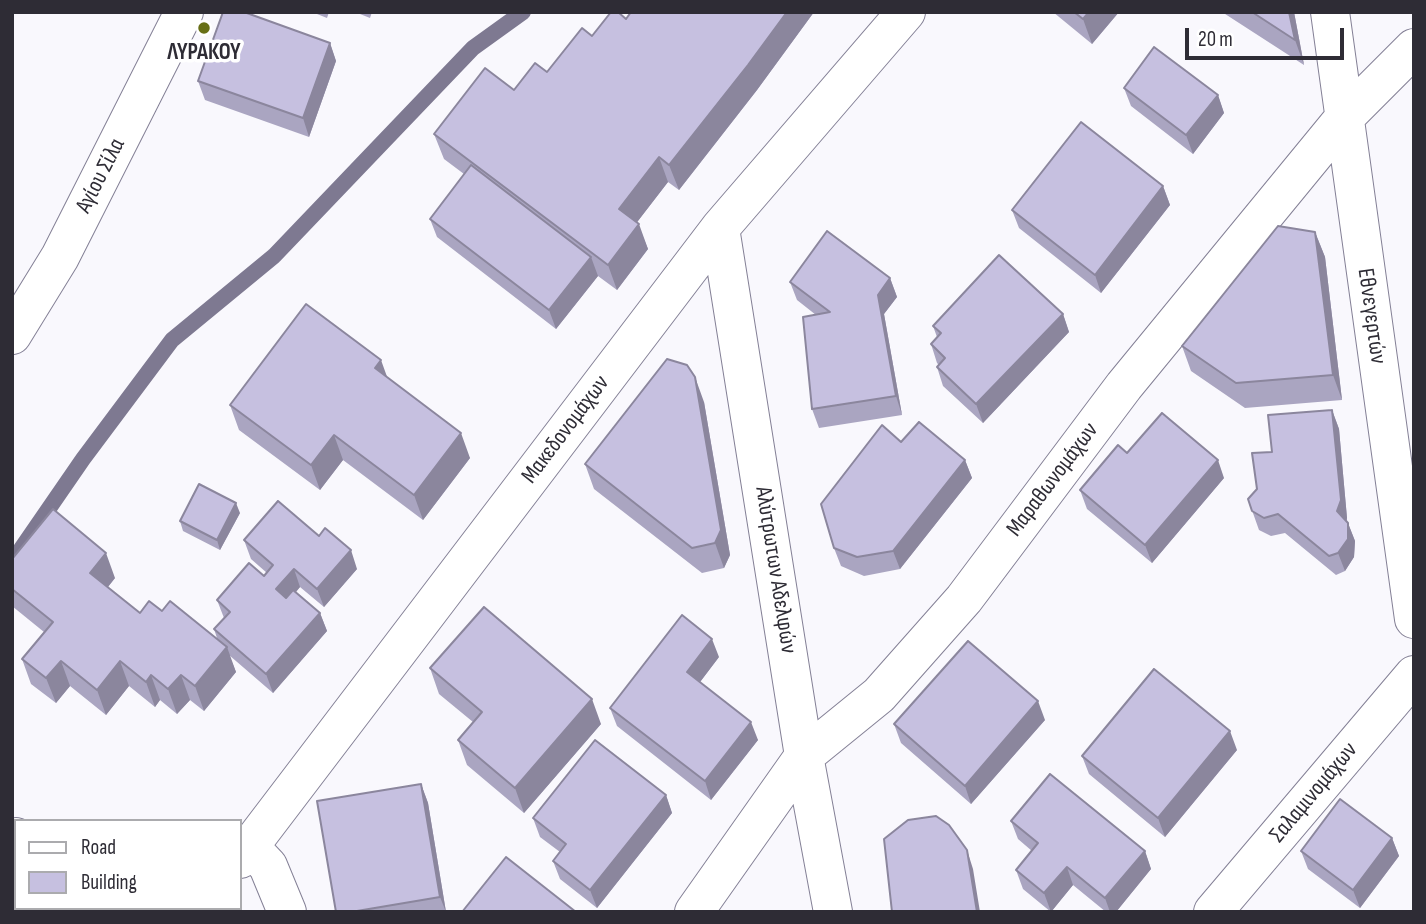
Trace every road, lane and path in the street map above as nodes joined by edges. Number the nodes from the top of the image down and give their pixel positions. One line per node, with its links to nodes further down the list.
1 (184, 12): 7 (street, Αγίου Σίλα)
2 (906, 12): 6 (street, Μακεδονομάχων)
3 (1330, 12): 5 (street, Εθνεγερτών)
4 (1414, 48): 5 (street, Μαραθωνομάχων)
5 (1344, 118): 8 (street, Εθνεγερτών); 10 (street, Μαραθωνομάχων)
6 (720, 228): 10 (street, Αλύτρωτων Αδελφών); 11 (street, Μακεδονομάχων)
7 (12, 335)
8 (1414, 619)
9 (1414, 675): 15 (street, Σαλαμινομάχων)
10 (804, 756): 13 (street, Μαραθωνομάχων); 14 (street, Αλύτρωτων Αδελφών)
11 (243, 851): 12 (street)
12 (287, 912)
13 (694, 912)
14 (833, 912)
15 (1213, 912)

